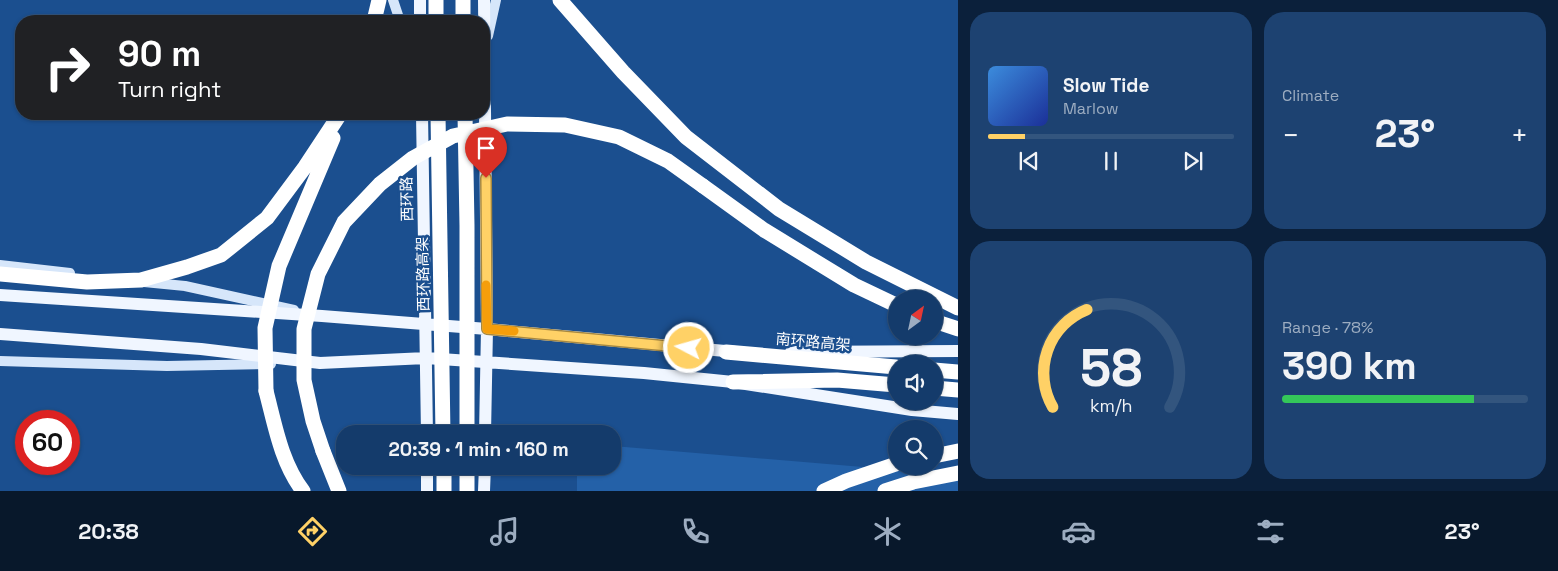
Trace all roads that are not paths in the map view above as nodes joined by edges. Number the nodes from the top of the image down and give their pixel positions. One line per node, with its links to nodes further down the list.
1 (379, 0): 9 (highway)
2 (393, 0): 10 (main road)
3 (420, 0): 11 (main road)
4 (436, 0): 12 (highway)
5 (463, 0): 13 (highway)
6 (484, 0): 14 (main road)
7 (496, 0): 15 (main road)
8 (560, 0): 26 (highway)
9 (375, 15)
10 (398, 15)
11 (420, 15)
12 (436, 15)
13 (463, 15)
14 (484, 15)
15 (490, 25)
16 (336, 120): 23 (highway, bridge)
17 (341, 120): 59 (highway, bridge)
18 (422, 120): 28 (main road, 西环路)
19 (438, 120): 48 (highway, 西环路高架, bridge)
20 (465, 120): 49 (highway, bridge)
21 (486, 120): 30 (main road)
22 (0, 265): 27 (main road)
23 (0, 274)
24 (0, 295): 27 (main road)
25 (888, 301): 60 (highway, bridge)
26 (958, 308)
27 (322, 316): 28 (main road)
28 (425, 324): 30 (main road); 35 (main road, 西环路)
29 (943, 324): 31 (highway)
30 (487, 329): 34 (main road); 37 (main road)
31 (958, 330)
32 (0, 334): 38 (main road)
33 (958, 351): 34 (main road)
34 (726, 352): 39 (highway, 南环路高架)
35 (426, 358): 37 (main road); 38 (main road); 47 (main road, 西环路)
36 (0, 361): 38 (main road)
37 (486, 362): 42 (main road); 50 (main road)
38 (320, 363)
39 (888, 366)
40 (943, 371): 41 (highway)
41 (958, 372)
42 (733, 382): 43 (highway); 46 (main road)
43 (888, 384)
44 (943, 389): 45 (highway)
45 (958, 390)
46 (958, 414)
47 (426, 425)
48 (443, 425)
49 (467, 425)
50 (485, 425)
51 (958, 451): 52 (highway)
52 (943, 454)
53 (888, 467): 65 (highway)
54 (958, 473): 66 (highway)
55 (427, 475): 61 (main road)
56 (444, 475): 62 (highway)
57 (467, 475): 63 (highway)
58 (485, 475): 64 (main road)
59 (303, 491)
60 (339, 491)
61 (427, 491)
62 (444, 491)
63 (467, 491)
64 (484, 491)
65 (824, 491)
66 (885, 491)

